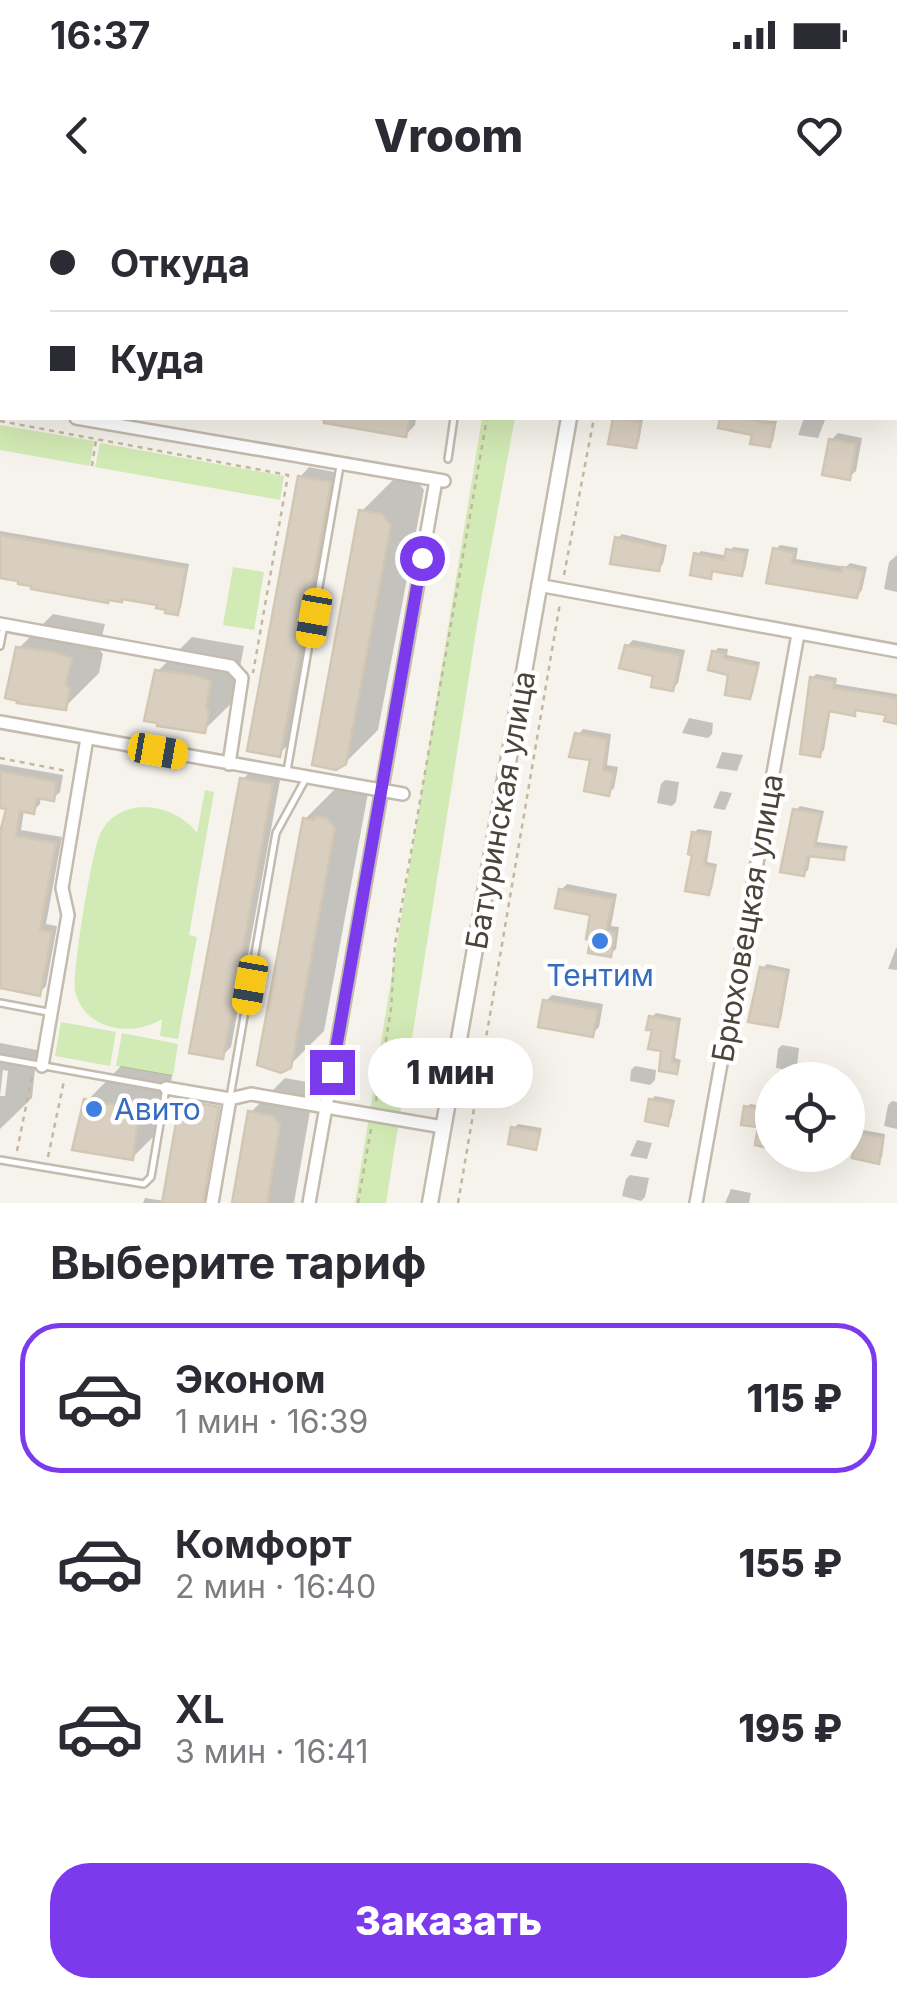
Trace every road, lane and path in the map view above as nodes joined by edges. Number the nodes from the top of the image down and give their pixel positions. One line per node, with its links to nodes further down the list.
1 (0, 420): 7 (path)
2 (88, 420): 9 (street)
3 (454, 420): 8 (lane)
4 (487, 420): 35 (path)
5 (570, 420): 11 (street, Батуринская улица)
6 (594, 420): 12 (path)
7 (96, 438): 10 (path); 17 (path)
8 (448, 459)
9 (340, 463): 23 (lane); 25 (street)
10 (92, 466)
11 (538, 585): 12 (street); 36 (street, Батуринская улица)
12 (562, 589): 14 (street); 44 (path)
13 (2, 624): 15 (lane); 21 (street)
14 (798, 634): 16 (street); 45 (street, Брюховецкая улица)
15 (0, 646)
16 (897, 652)
17 (250, 688)
18 (0, 722): 19 (street)
19 (87, 738): 21 (street); 22 (street)
20 (0, 758): 22 (path)
21 (230, 764): 23 (street)
22 (81, 773): 28 (street)
23 (287, 774): 24 (street)
24 (307, 777): 25 (street); 33 (lane)
25 (381, 790): 26 (street); 34 (street)
26 (404, 794)
27 (0, 1003): 28 (lane)
28 (51, 1012): 30 (street)
29 (0, 1058): 30 (lane)
30 (38, 1065): 31 (lane); 38 (path)
31 (66, 1070): 32 (lane); 39 (path)
32 (166, 1088): 33 (street); 39 (lane)
33 (230, 1099): 34 (street); 40 (street)
34 (326, 1107): 35 (street); 41 (street)
35 (373, 1115): 36 (street); 42 (path)
36 (443, 1127): 43 (street, Батуринская улица)
37 (0, 1160): 38 (lane)
38 (15, 1163): 39 (lane)
39 (46, 1168)
40 (212, 1203)
41 (309, 1203)
42 (358, 1203)
43 (430, 1203)
44 (458, 1203)
45 (696, 1203)

